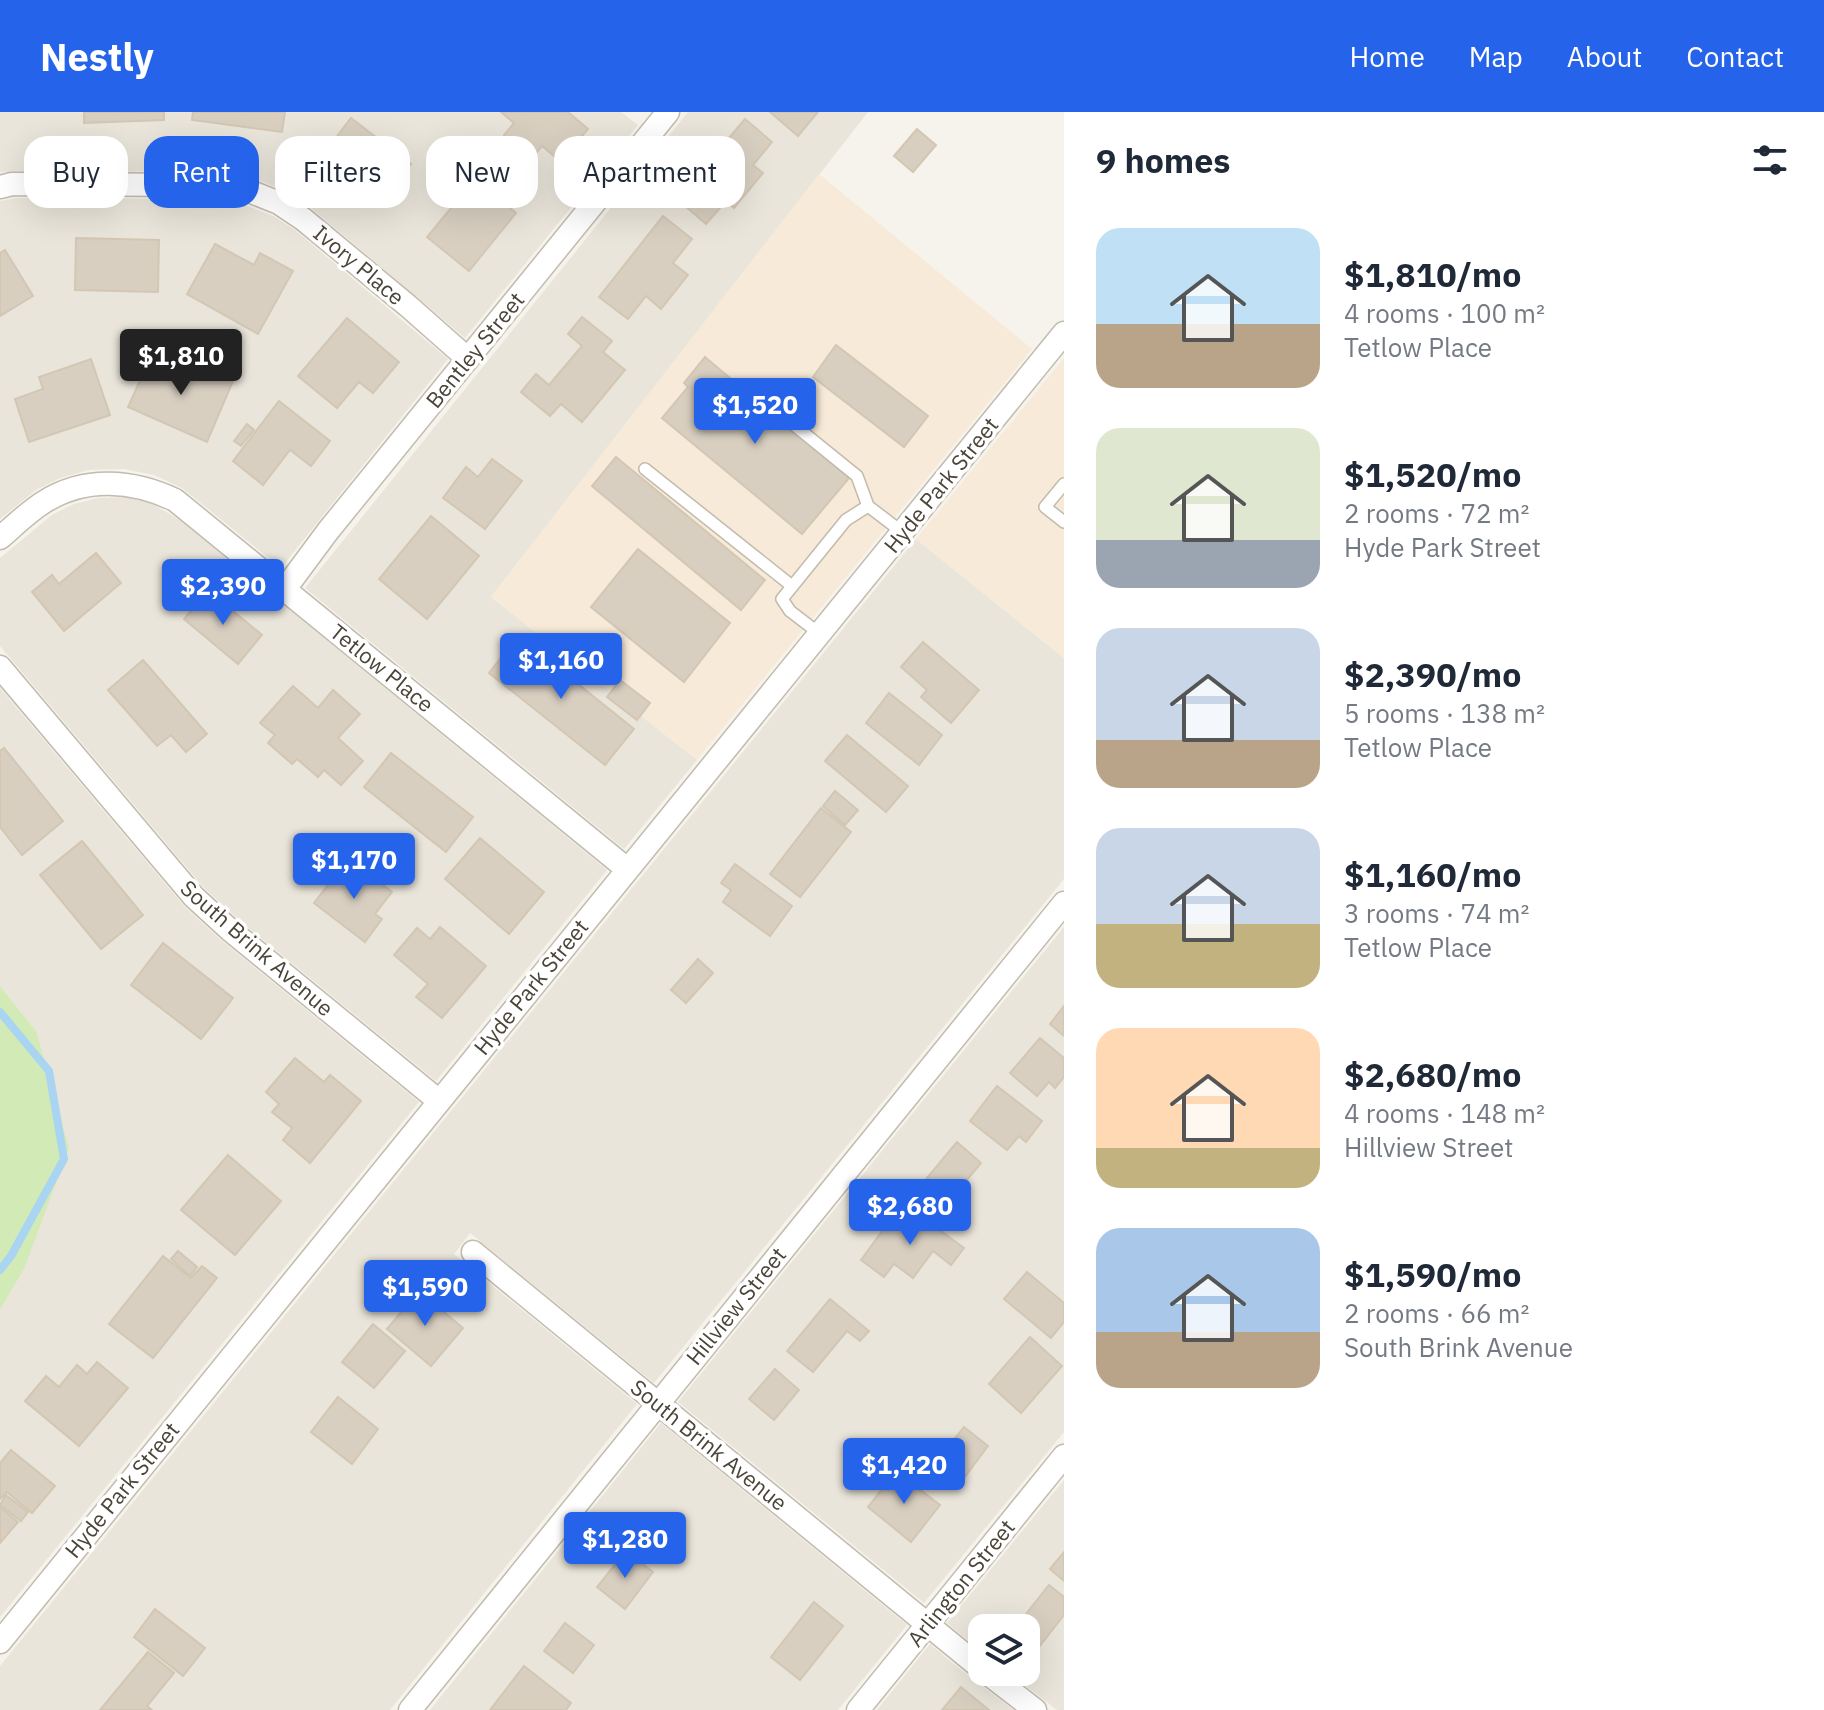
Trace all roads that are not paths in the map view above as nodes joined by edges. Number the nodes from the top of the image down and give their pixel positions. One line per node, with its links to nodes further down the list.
1 (656, 116): 4 (street, Bentley Street)
2 (0, 187): 4 (street, Ivory Place)
3 (1061, 342): 10 (street, Hyde Park Street)
4 (468, 359): 13 (street, Bentley Street)
5 (746, 386): 8 (lane)
6 (645, 469): 12 (lane)
7 (1064, 484): 9 (lane)
8 (868, 506): 10 (lane); 12 (lane)
9 (1064, 522)
10 (902, 532): 14 (street, Hyde Park Street)
11 (0, 538): 13 (street, Tetlow Place)
12 (792, 586): 14 (lane)
13 (285, 589): 16 (street, Tetlow Place)
14 (820, 634): 16 (street, Hyde Park Street)
15 (0, 667): 18 (street, South Brink Avenue)
16 (627, 869): 18 (street, Hyde Park Street)
17 (1064, 903): 20 (street, Hillview Street)
18 (439, 1101): 23 (street, Hyde Park Street)
19 (473, 1252): 20 (street, South Brink Avenue)
20 (657, 1403): 22 (street, South Brink Avenue); 26 (street, Hillview Street)
21 (1064, 1456): 22 (street, Arlington Street)
22 (927, 1624): 24 (street, South Brink Avenue); 27 (street, Arlington Street)
23 (0, 1642)
24 (968, 1657)
25 (1004, 1686): 28 (street, South Brink Avenue)
26 (410, 1710)
27 (858, 1710)
28 (1035, 1710)

